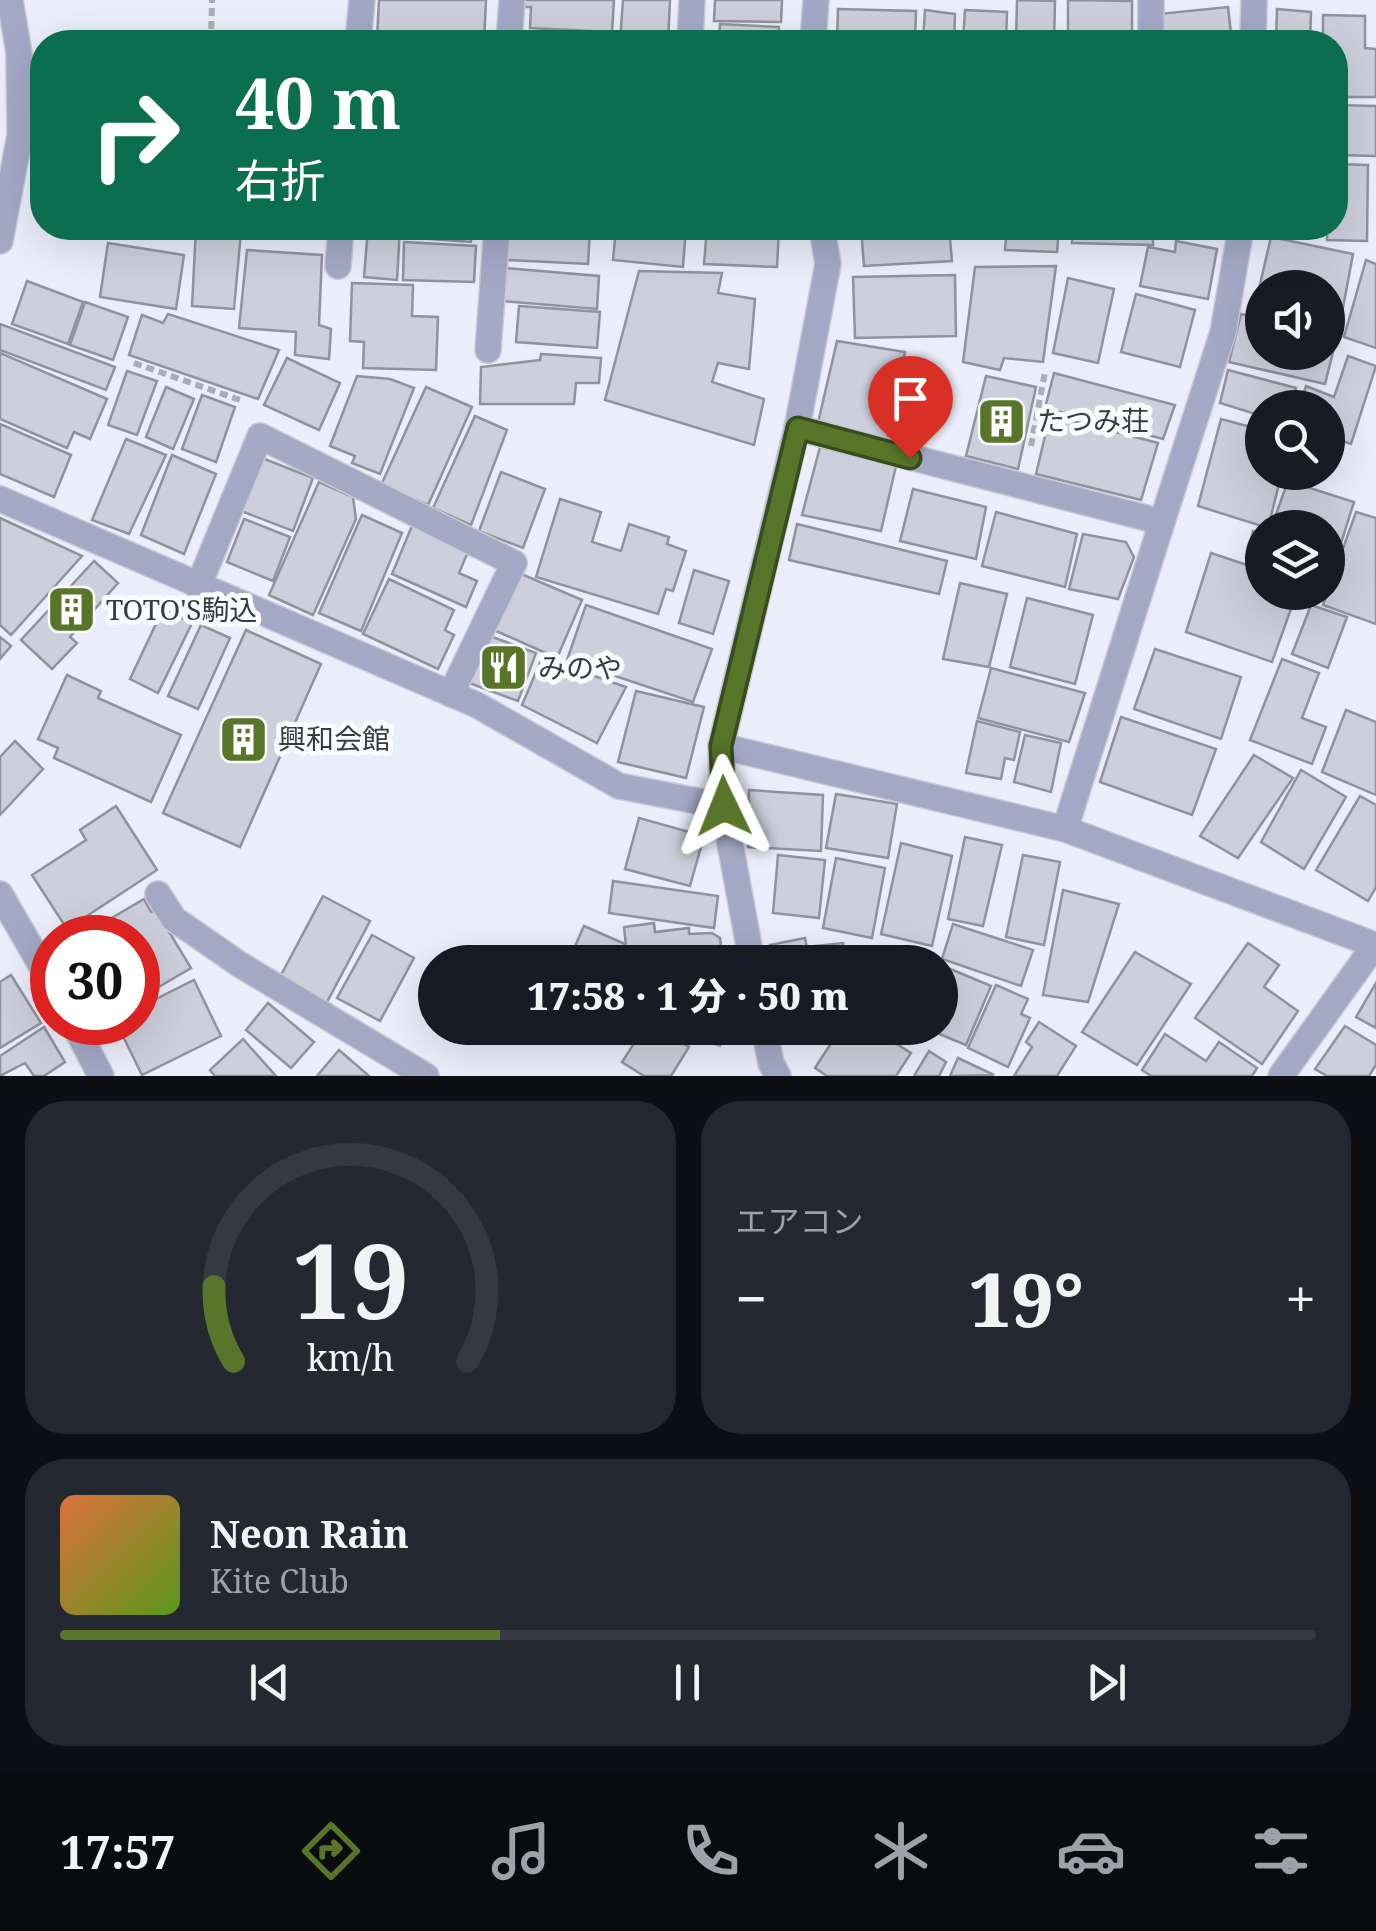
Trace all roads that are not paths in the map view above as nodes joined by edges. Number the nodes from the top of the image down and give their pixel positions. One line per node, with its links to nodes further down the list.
1 (10, 0): 18 (street)
2 (362, 0): 8 (street)
3 (512, 0): 9 (street)
4 (692, 0): 10 (street)
5 (816, 0): 11 (street)
6 (1151, 0): 12 (street)
7 (1254, 0): 13 (street)
8 (359, 30)
9 (510, 30)
10 (691, 30)
11 (813, 30)
12 (1151, 30)
13 (1253, 30)
14 (340, 240): 19 (street)
15 (496, 240): 20 (street)
16 (824, 240): 21 (street)
17 (1239, 240): 23 (street)
18 (0, 241)
19 (338, 266)
20 (488, 350)
21 (798, 428): 23 (street); 26 (street)
22 (0, 499): 24 (street)
23 (1162, 522): 28 (street)
24 (198, 587): 25 (street); 25 (street)
25 (451, 694): 27 (street)
26 (721, 746): 27 (street); 28 (street)
27 (724, 806): 32 (street)
28 (1065, 828): 31 (street)
29 (0, 894): 33 (street)
30 (158, 894): 37 (street)
31 (1376, 944): 39 (street)
32 (749, 945)
33 (30, 946)
34 (84, 1045): 36 (street)
35 (767, 1045): 38 (street)
36 (101, 1076)
37 (426, 1076)
38 (778, 1076)
39 (1281, 1076)

